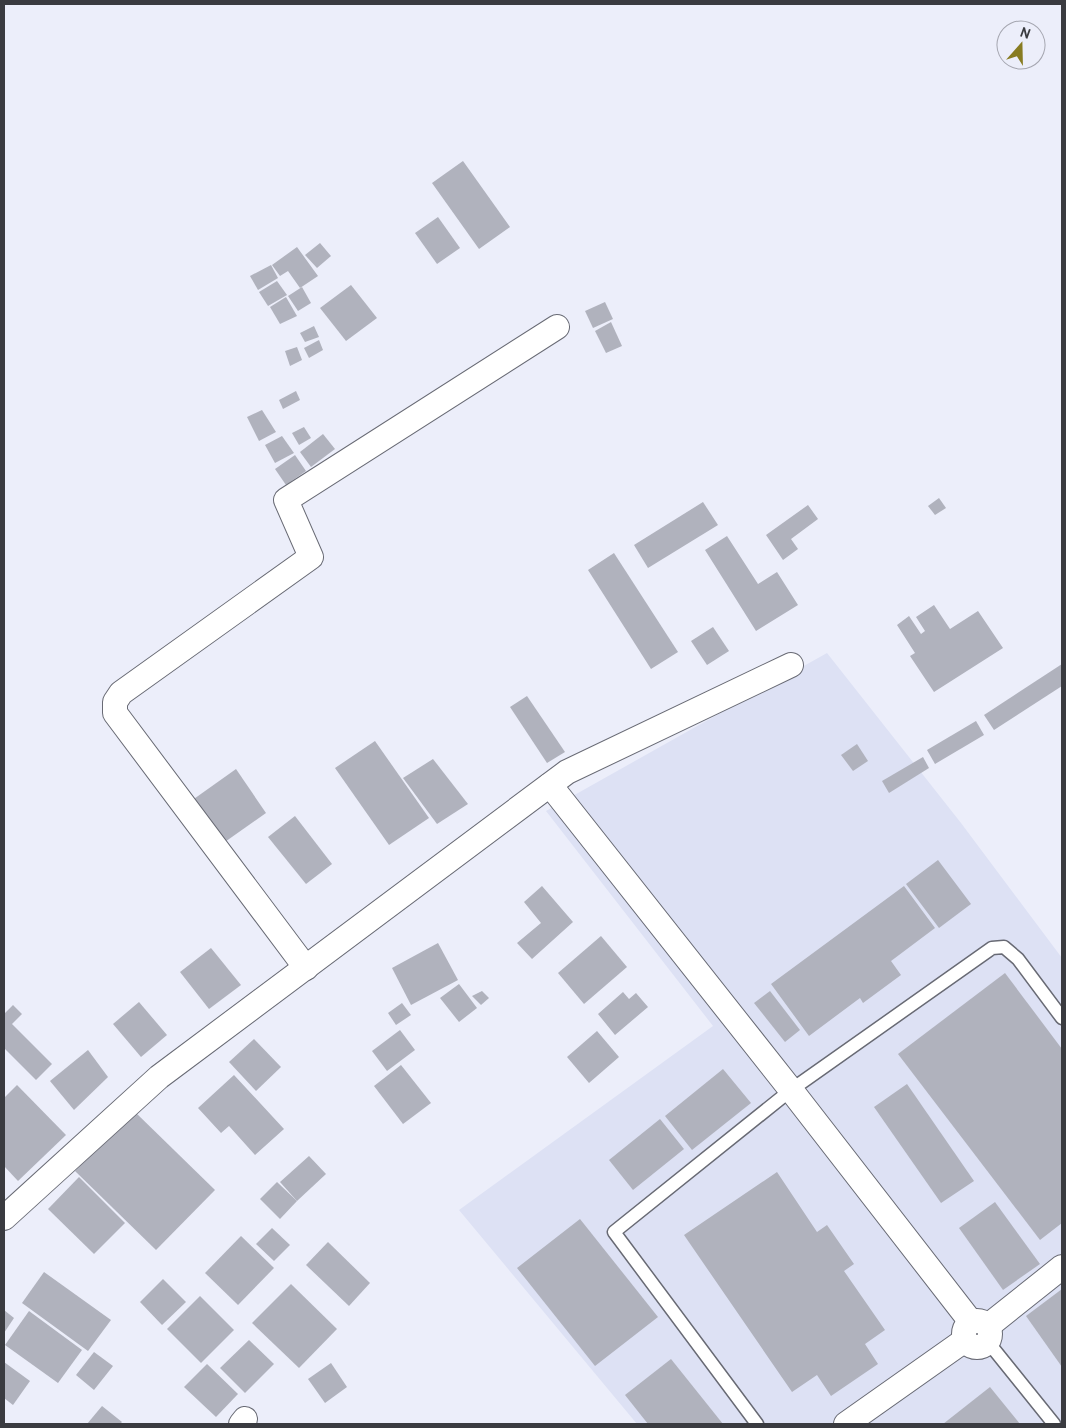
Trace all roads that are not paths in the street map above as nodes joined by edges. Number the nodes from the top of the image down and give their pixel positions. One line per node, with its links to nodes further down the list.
1 (557, 327): 4 (street)
2 (791, 665): 3 (street)
3 (550, 785): 4 (street); 6 (street)
4 (306, 968): 7 (street)
5 (1062, 1018): 6 (lane)
6 (792, 1090): 9 (street); 10 (lane)
7 (4, 1218)
8 (1062, 1267): 9 (street)
9 (978, 1333): 11 (street); 12 (lane)
10 (757, 1424)
11 (846, 1424)
12 (1054, 1424)

